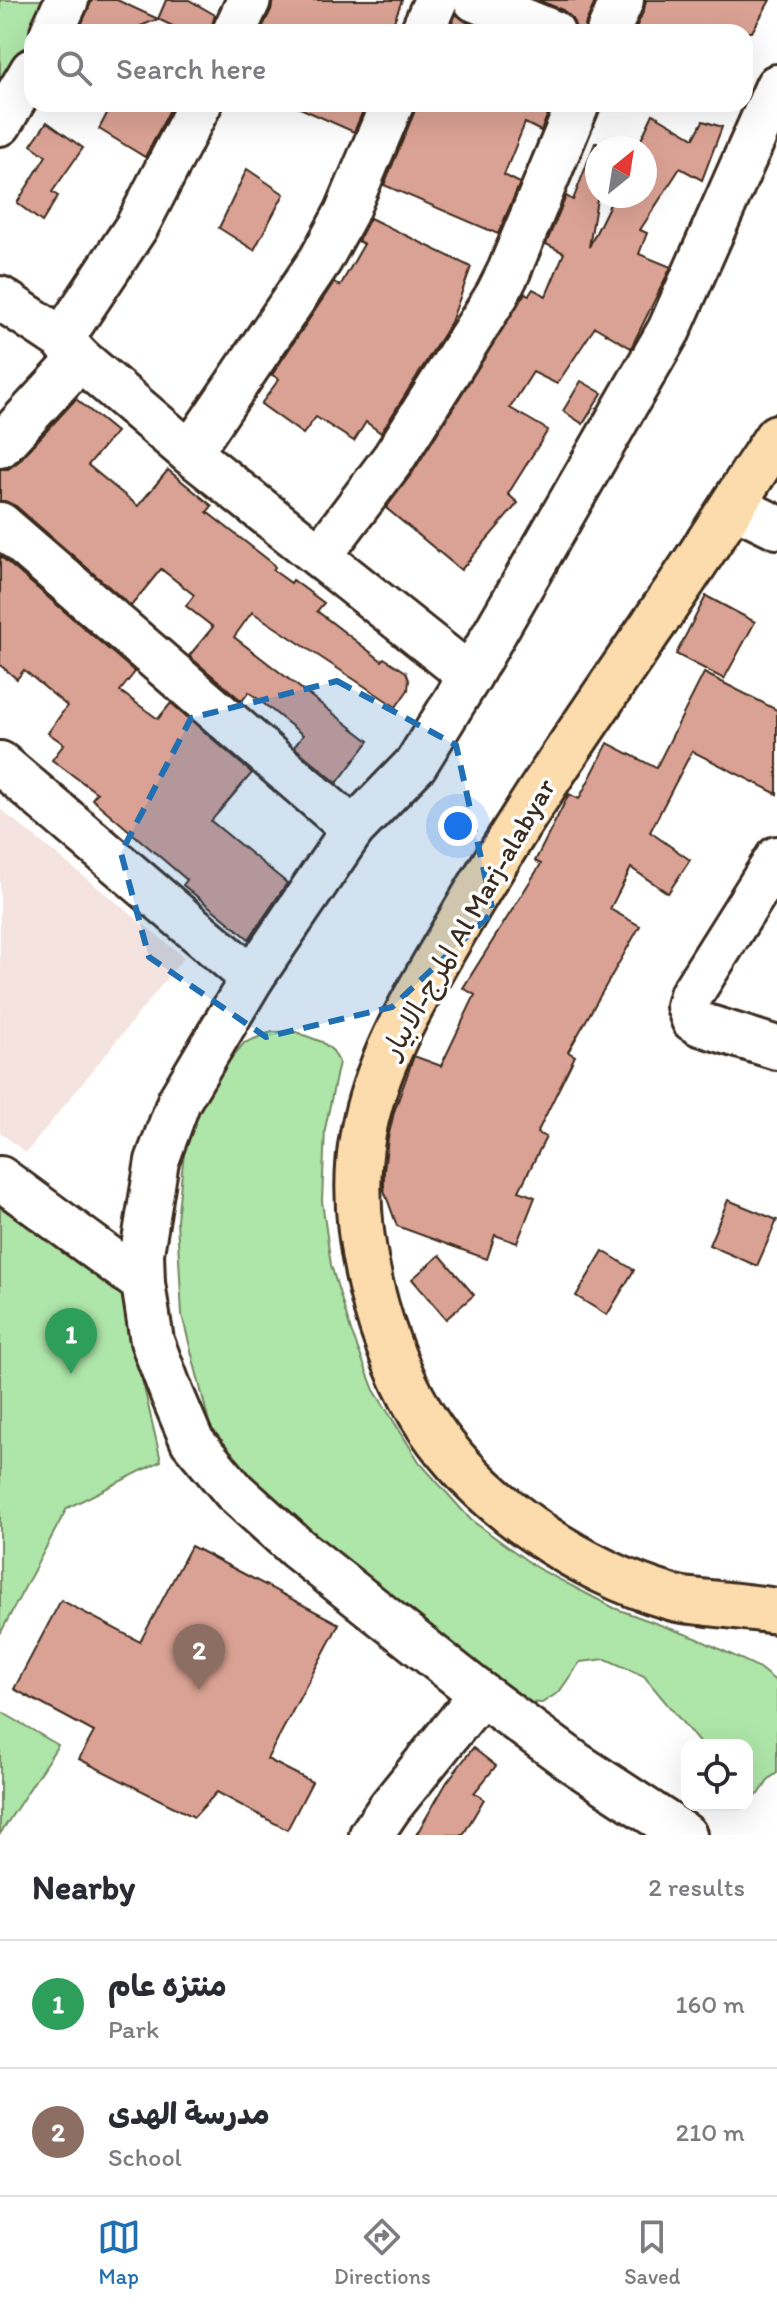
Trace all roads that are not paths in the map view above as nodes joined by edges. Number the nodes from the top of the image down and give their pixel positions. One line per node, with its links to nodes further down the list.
1 (67, 0): 6 (street)
2 (249, 0): 7 (street)
3 (436, 0): 8 (street)
4 (475, 0): 9 (street)
5 (622, 0): 10 (street)
6 (56, 24)
7 (238, 24)
8 (426, 24)
9 (534, 24)
10 (612, 24)
11 (24, 84): 16 (street)
12 (763, 107): 26 (street)
13 (196, 112): 18 (street)
14 (389, 112): 21 (street)
15 (575, 112): 25 (street)
16 (0, 124)
17 (0, 298): 18 (street)
18 (71, 349): 20 (street); 21 (street)
19 (777, 437): 22 (main road, المرج-الابيار Al Marj-alabyar)
20 (0, 446)
21 (190, 453): 25 (street)
22 (732, 505): 24 (street); 34 (main road, المرج-الابيار Al Marj-alabyar)
23 (0, 524): 28 (street)
24 (777, 527)
25 (320, 556): 26 (street)
26 (470, 676): 28 (street)
27 (0, 763): 30 (street)
28 (353, 829): 30 (street)
29 (777, 858): 31 (street)
30 (252, 978): 33 (street)
31 (777, 1048)
32 (0, 1178): 33 (street)
33 (143, 1283): 35 (street)
34 (777, 1611)
35 (481, 1694): 36 (street); 37 (street)
36 (371, 1835)
37 (685, 1835)

